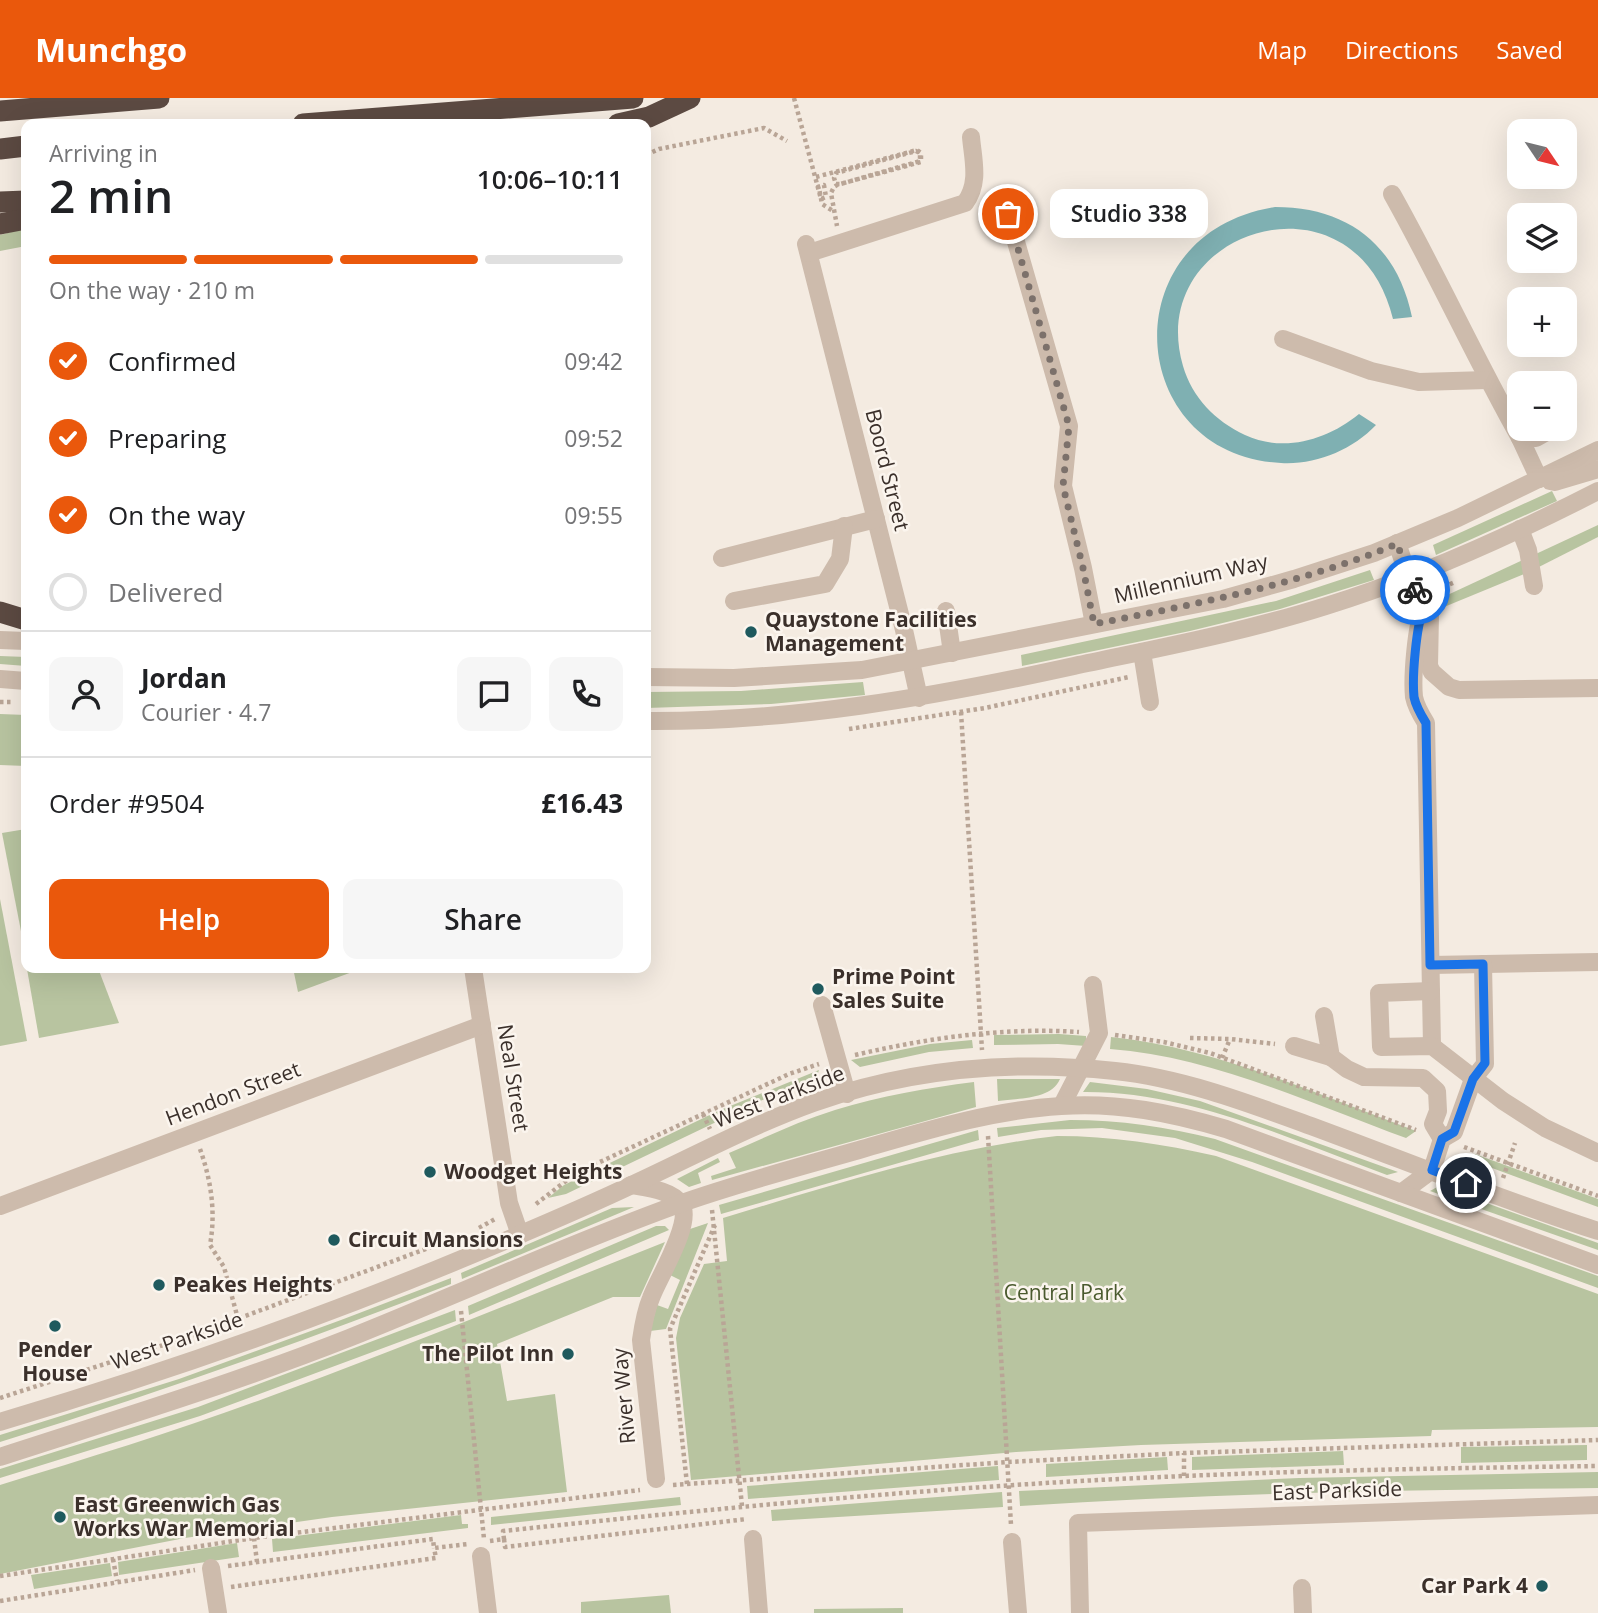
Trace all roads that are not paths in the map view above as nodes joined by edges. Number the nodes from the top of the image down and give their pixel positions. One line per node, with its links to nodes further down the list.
1 (159, 98): 4 (highway)
2 (633, 98): 5 (highway)
3 (690, 98): 6 (highway)
4 (0, 111)
5 (366, 119)
6 (640, 119)
7 (971, 137): 24 (street, Boord Street)
8 (21, 147): 9 (highway)
9 (0, 149)
10 (1392, 194): 17 (street)
11 (21, 201): 12 (highway)
12 (0, 202)
13 (1008, 214): 36 (street)
14 (21, 220): 15 (highway)
15 (0, 224)
16 (1283, 339): 17 (street)
17 (1487, 380): 18 (street)
18 (1507, 415)
19 (1521, 441): 22 (street)
20 (1598, 450): 22 (street, Millennium Way)
21 (1598, 469): 22 (street)
22 (1539, 479): 27 (street, Millennium Way)
23 (1598, 491): 26 (street)
24 (876, 519): 25 (street); 41 (street, Boord Street)
25 (844, 526): 28 (street); 31 (street)
26 (1520, 529): 29 (street); 30 (street)
27 (1397, 544): 29 (street); 36 (street, Millennium Way)
28 (722, 558)
29 (1409, 578): 32 (street); 39 (street)
30 (1534, 586)
31 (734, 601)
32 (1424, 607): 45 (street); 51 (street)
33 (946, 611): 40 (street)
34 (0, 612): 35 (highway)
35 (21, 618)
36 (1094, 624): 40 (street, Millennium Way)
37 (0, 640): 38 (street)
38 (21, 641)
39 (1142, 652): 46 (street); 47 (street)
40 (953, 653): 41 (street, Millennium Way)
41 (911, 662): 42 (street, Millennium Way); 46 (street, Boord Street)
42 (651, 677)
43 (0, 679): 44 (street)
44 (21, 681)
45 (1593, 688)
46 (919, 698): 48 (street)
47 (1150, 702)
48 (651, 721)
49 (1598, 962): 50 (street)
50 (1483, 964): 51 (street); 62 (street)
51 (1430, 965): 54 (street)
52 (474, 973): 57 (street, Neal Street)
53 (1093, 985): 61 (street)
54 (1431, 991): 59 (street); 59 (street)
55 (822, 1005): 63 (street)
56 (1324, 1016): 60 (street)
57 (482, 1025): 71 (street, Hendon Street); 73 (street, Neal Street)
58 (1294, 1046): 60 (street)
59 (1432, 1046): 62 (street)
60 (1331, 1057): 65 (street)
61 (1082, 1068): 63 (street, West Parkside); 64 (street); 67 (street, West Parkside)
62 (1473, 1079): 65 (street); 66 (street)
63 (847, 1094): 68 (street, West Parkside)
64 (1062, 1105): 69 (street); 70 (street)
65 (1442, 1139): 67 (street)
66 (1598, 1153)
67 (1432, 1170): 69 (street); 72 (street, West Parkside)
68 (631, 1185): 70 (street); 73 (street, West Parkside)
69 (1401, 1193): 74 (street)
70 (681, 1203): 76 (street); 77 (street, River Way)
71 (0, 1206)
72 (1598, 1231)
73 (520, 1235): 75 (street, West Parkside)
74 (1598, 1265)
75 (0, 1422)
76 (0, 1457)
77 (656, 1485)
78 (1598, 1505): 88 (street, East Parkside)
79 (1012, 1534): 87 (street)
80 (753, 1539): 86 (street)
81 (483, 1549): 85 (street)
82 (211, 1568): 84 (street)
83 (1302, 1588): 89 (street)
84 (218, 1613)
85 (488, 1613)
86 (759, 1613)
87 (1018, 1613)
88 (1080, 1613)
89 (1303, 1613)

